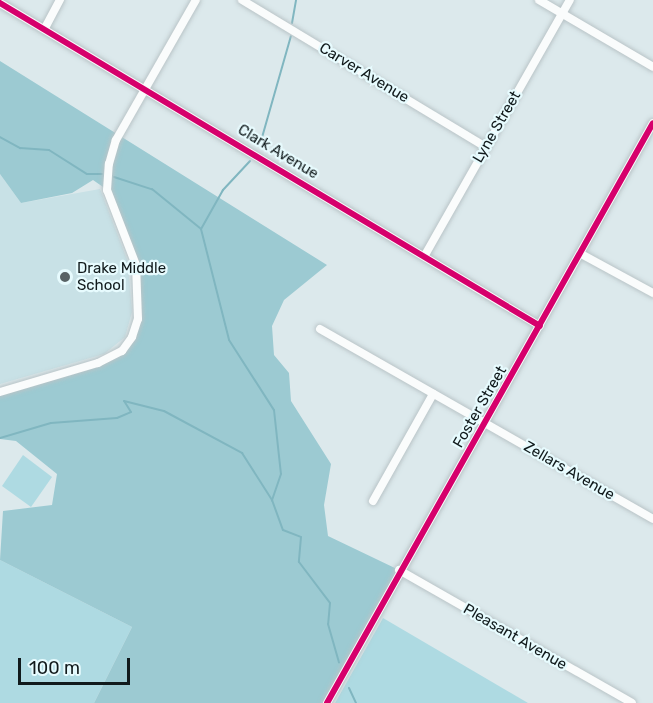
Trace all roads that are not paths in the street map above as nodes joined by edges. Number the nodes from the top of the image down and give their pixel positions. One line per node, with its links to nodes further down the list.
1 (60, 0): 8 (street)
2 (196, 0): 10 (street)
3 (242, 0): 12 (street, Carver Avenue)
4 (539, 0): 7 (street)
5 (570, 0): 7 (street, Lyne Street)
6 (0, 3): 8 (street, Clark Avenue)
7 (562, 14): 9 (street); 12 (street, Lyne Street)
8 (45, 28): 10 (street, Clark Avenue)
9 (653, 67)
10 (146, 87): 14 (street, Clark Avenue); 18 (street)
11 (653, 123): 13 (street, Foster Street)
12 (486, 147): 14 (street, Lyne Street)
13 (581, 254): 15 (street); 16 (street, Foster Street)
14 (425, 255): 16 (street, Clark Avenue)
15 (653, 293)
16 (540, 326): 20 (street, Foster Street)
17 (320, 329): 19 (street, Zellars Avenue)
18 (0, 392)
19 (433, 394): 20 (street, Zellars Avenue); 21 (street)
20 (484, 423): 22 (street, Zellars Avenue); 23 (street, Foster Street)
21 (373, 501)
22 (653, 519)
23 (399, 570): 24 (street, Foster Street); 25 (street, Pleasant Avenue)
24 (327, 703)
25 (632, 703)

